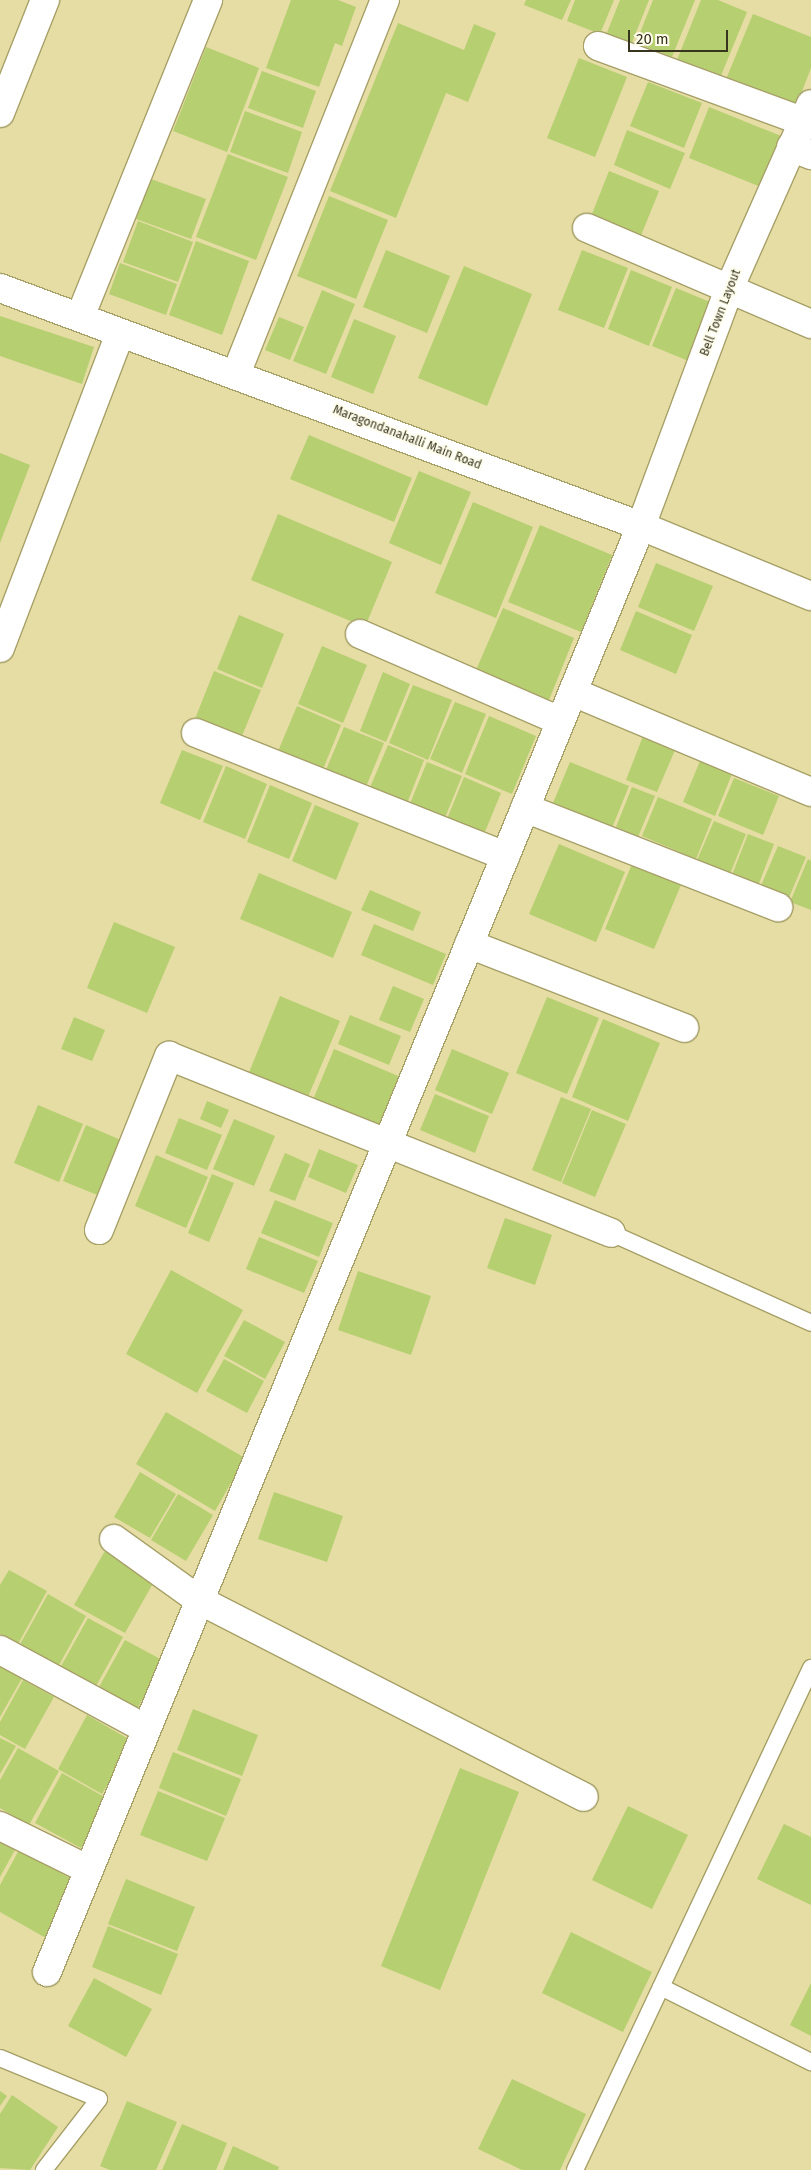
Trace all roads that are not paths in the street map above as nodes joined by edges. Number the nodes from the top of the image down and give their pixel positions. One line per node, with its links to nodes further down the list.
1 (45, 0): 6 (street)
2 (208, 0): 11 (street)
3 (385, 0): 14 (street)
4 (598, 46): 5 (street)
5 (806, 112): 7 (street, Bell Town Layout)
6 (0, 114)
7 (801, 151): 10 (street, Bell Town Layout)
8 (586, 228): 10 (street)
9 (0, 288): 11 (street, Maragondanahalli Main Road)
10 (729, 289): 12 (street); 15 (street, Bell Town Layout)
11 (80, 317): 13 (street, Maragondanahalli Main Road)
12 (811, 324)
13 (120, 333): 14 (street, Maragondanahalli Main Road); 18 (street)
14 (236, 374): 15 (street, Maragondanahalli Main Road)
15 (640, 526): 16 (street, Maragondanahalli Main Road); 19 (street, Bell Town Layout)
16 (811, 596)
17 (360, 634): 20 (street)
18 (0, 648)
19 (573, 692): 20 (street, Bell Town Layout); 22 (street)
20 (560, 722): 23 (street, Bell Town Layout)
21 (196, 733): 24 (street)
22 (811, 792)
23 (525, 808): 24 (street, Bell Town Layout); 25 (street)
24 (505, 856): 26 (street, Bell Town Layout)
25 (778, 907)
26 (469, 944): 27 (street); 28 (street, Bell Town Layout)
27 (684, 1028)
28 (387, 1144): 29 (street); 30 (street); 33 (street, Bell Town Layout)
29 (100, 1230)
30 (611, 1233): 31 (lane)
31 (811, 1323)
32 (114, 1539): 33 (street)
33 (199, 1600): 37 (street, Bell Town Layout); 38 (street)
34 (0, 1650): 37 (street)
35 (811, 1668): 36 (lane)
36 (804, 1699): 42 (lane)
37 (146, 1729): 40 (street, Bell Town Layout)
38 (584, 1797)
39 (0, 1826): 40 (street)
40 (89, 1870): 41 (street, Bell Town Layout)
41 (47, 1972)
42 (661, 1987): 44 (lane); 46 (lane)
43 (0, 2058): 45 (lane)
44 (811, 2062)
45 (44, 2170)
46 (575, 2170)

